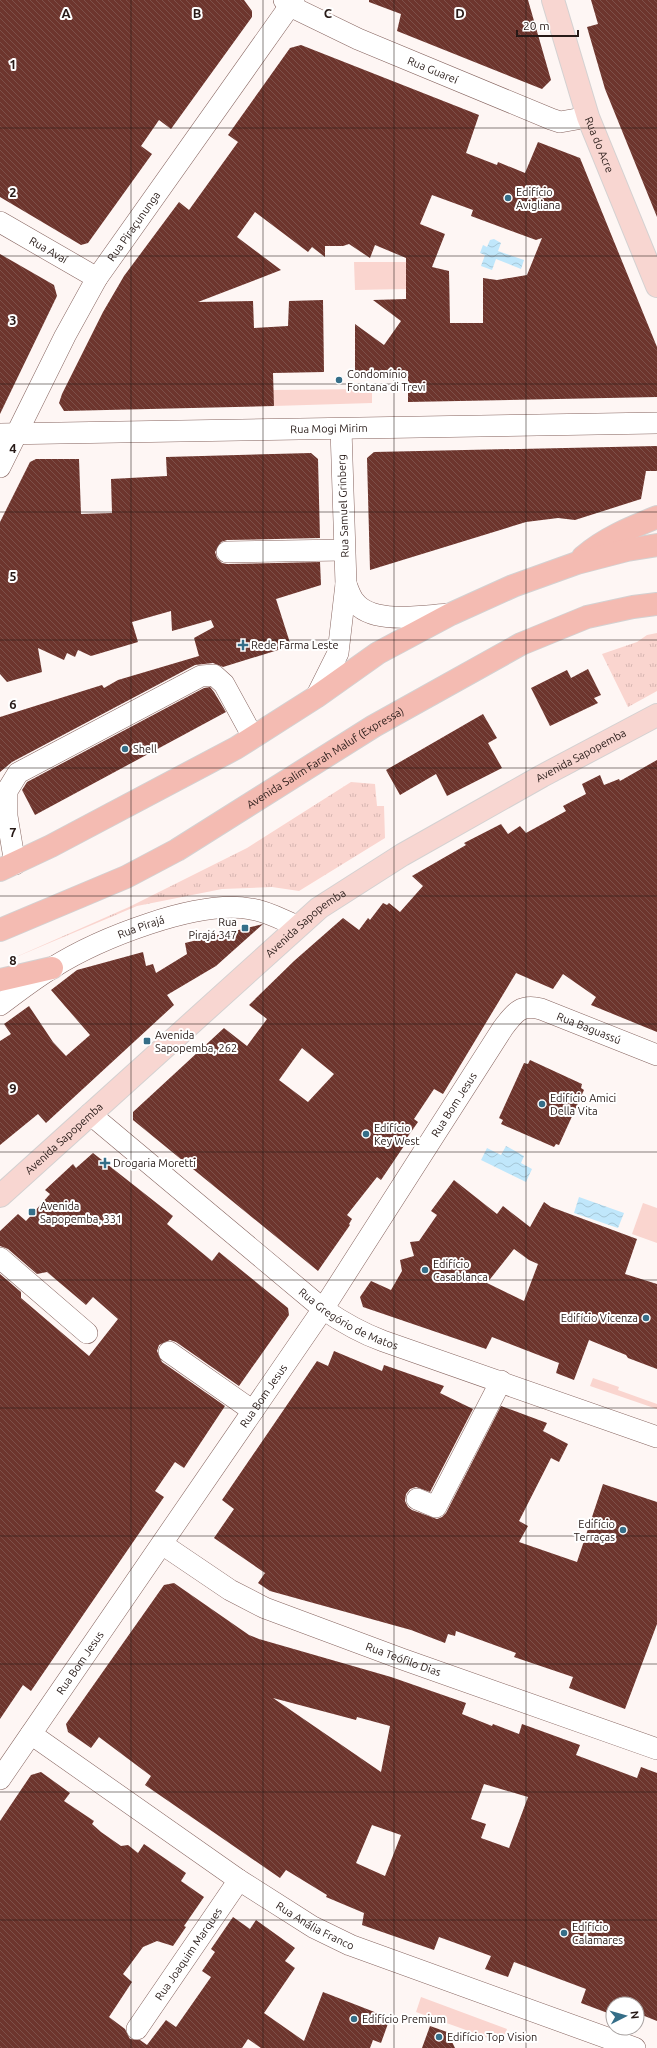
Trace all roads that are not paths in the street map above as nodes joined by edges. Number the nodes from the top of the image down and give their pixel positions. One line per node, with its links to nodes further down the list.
1 (553, 0): 3 (main road, Rua do Acre)
2 (289, 2): 3 (street, Rua Guareí); 5 (street, Rua Piraçununga)
3 (588, 117): 6 (main road, Rua do Acre)
4 (0, 222): 5 (street, Rua Avaí)
5 (97, 278): 9 (street, Rua Piraçununga)
6 (657, 286)
7 (657, 422): 8 (street, Rua Mogi Mirim)
8 (341, 429): 9 (street, Rua Mogi Mirim); 13 (street, Rua Samuel Grinberg)
9 (8, 434): 10 (street, Rua Piraçununga)
10 (0, 467)
11 (657, 517): 15 (highway)
12 (657, 545): 15 (highway)
13 (344, 550): 14 (street); 16 (street, Rua Samuel Grinberg)
14 (227, 552)
15 (576, 563): 18 (highway)
16 (346, 584): 18 (street, Rua Samuel Grinberg); 19 (street, Rua Samuel Grinberg)
17 (657, 604): 24 (highway, Avenida Salim Farah Maluf (Expressa))
18 (451, 614): 19 (highway)
19 (316, 697): 21 (highway)
20 (657, 715): 23 (main road, Avenida Sapopemba)
21 (253, 737): 22 (highway); 22 (street)
22 (7, 867)
23 (297, 926): 25 (street, Rua Pirajá); 30 (main road, Avenida Sapopemba)
24 (0, 930)
25 (52, 968): 26 (highway); 27 (street, Rua Pirajá)
26 (0, 980)
27 (0, 1005)
28 (520, 1009): 29 (street, Rua Baguassú); 33 (street, Rua Bom Jesus)
29 (657, 1054)
30 (90, 1114): 31 (main road, Avenida Sapopemba); 33 (street, Rua Gregório de Matos)
31 (0, 1196)
32 (0, 1258): 34 (street)
33 (323, 1309): 36 (street, Rua Gregório de Matos); 37 (street, Rua Bom Jesus)
34 (87, 1333)
35 (169, 1352): 37 (street)
36 (501, 1381): 38 (street, Rua Gregório de Matos); 39 (street)
37 (253, 1411): 40 (street, Rua Bom Jesus)
38 (657, 1437)
39 (417, 1499)
40 (162, 1544): 41 (street, Rua Bom Jesus); 42 (street, Rua Teófilo Dias)
41 (31, 1734): 43 (street, Rua Bom Jesus); 44 (street, Rua Anália Franco)
42 (657, 1749)
43 (0, 1779)
44 (239, 1880): 45 (street, Rua Joaquim Marques); 46 (street, Rua Anália Franco)
45 (138, 2029)
46 (635, 2048)

